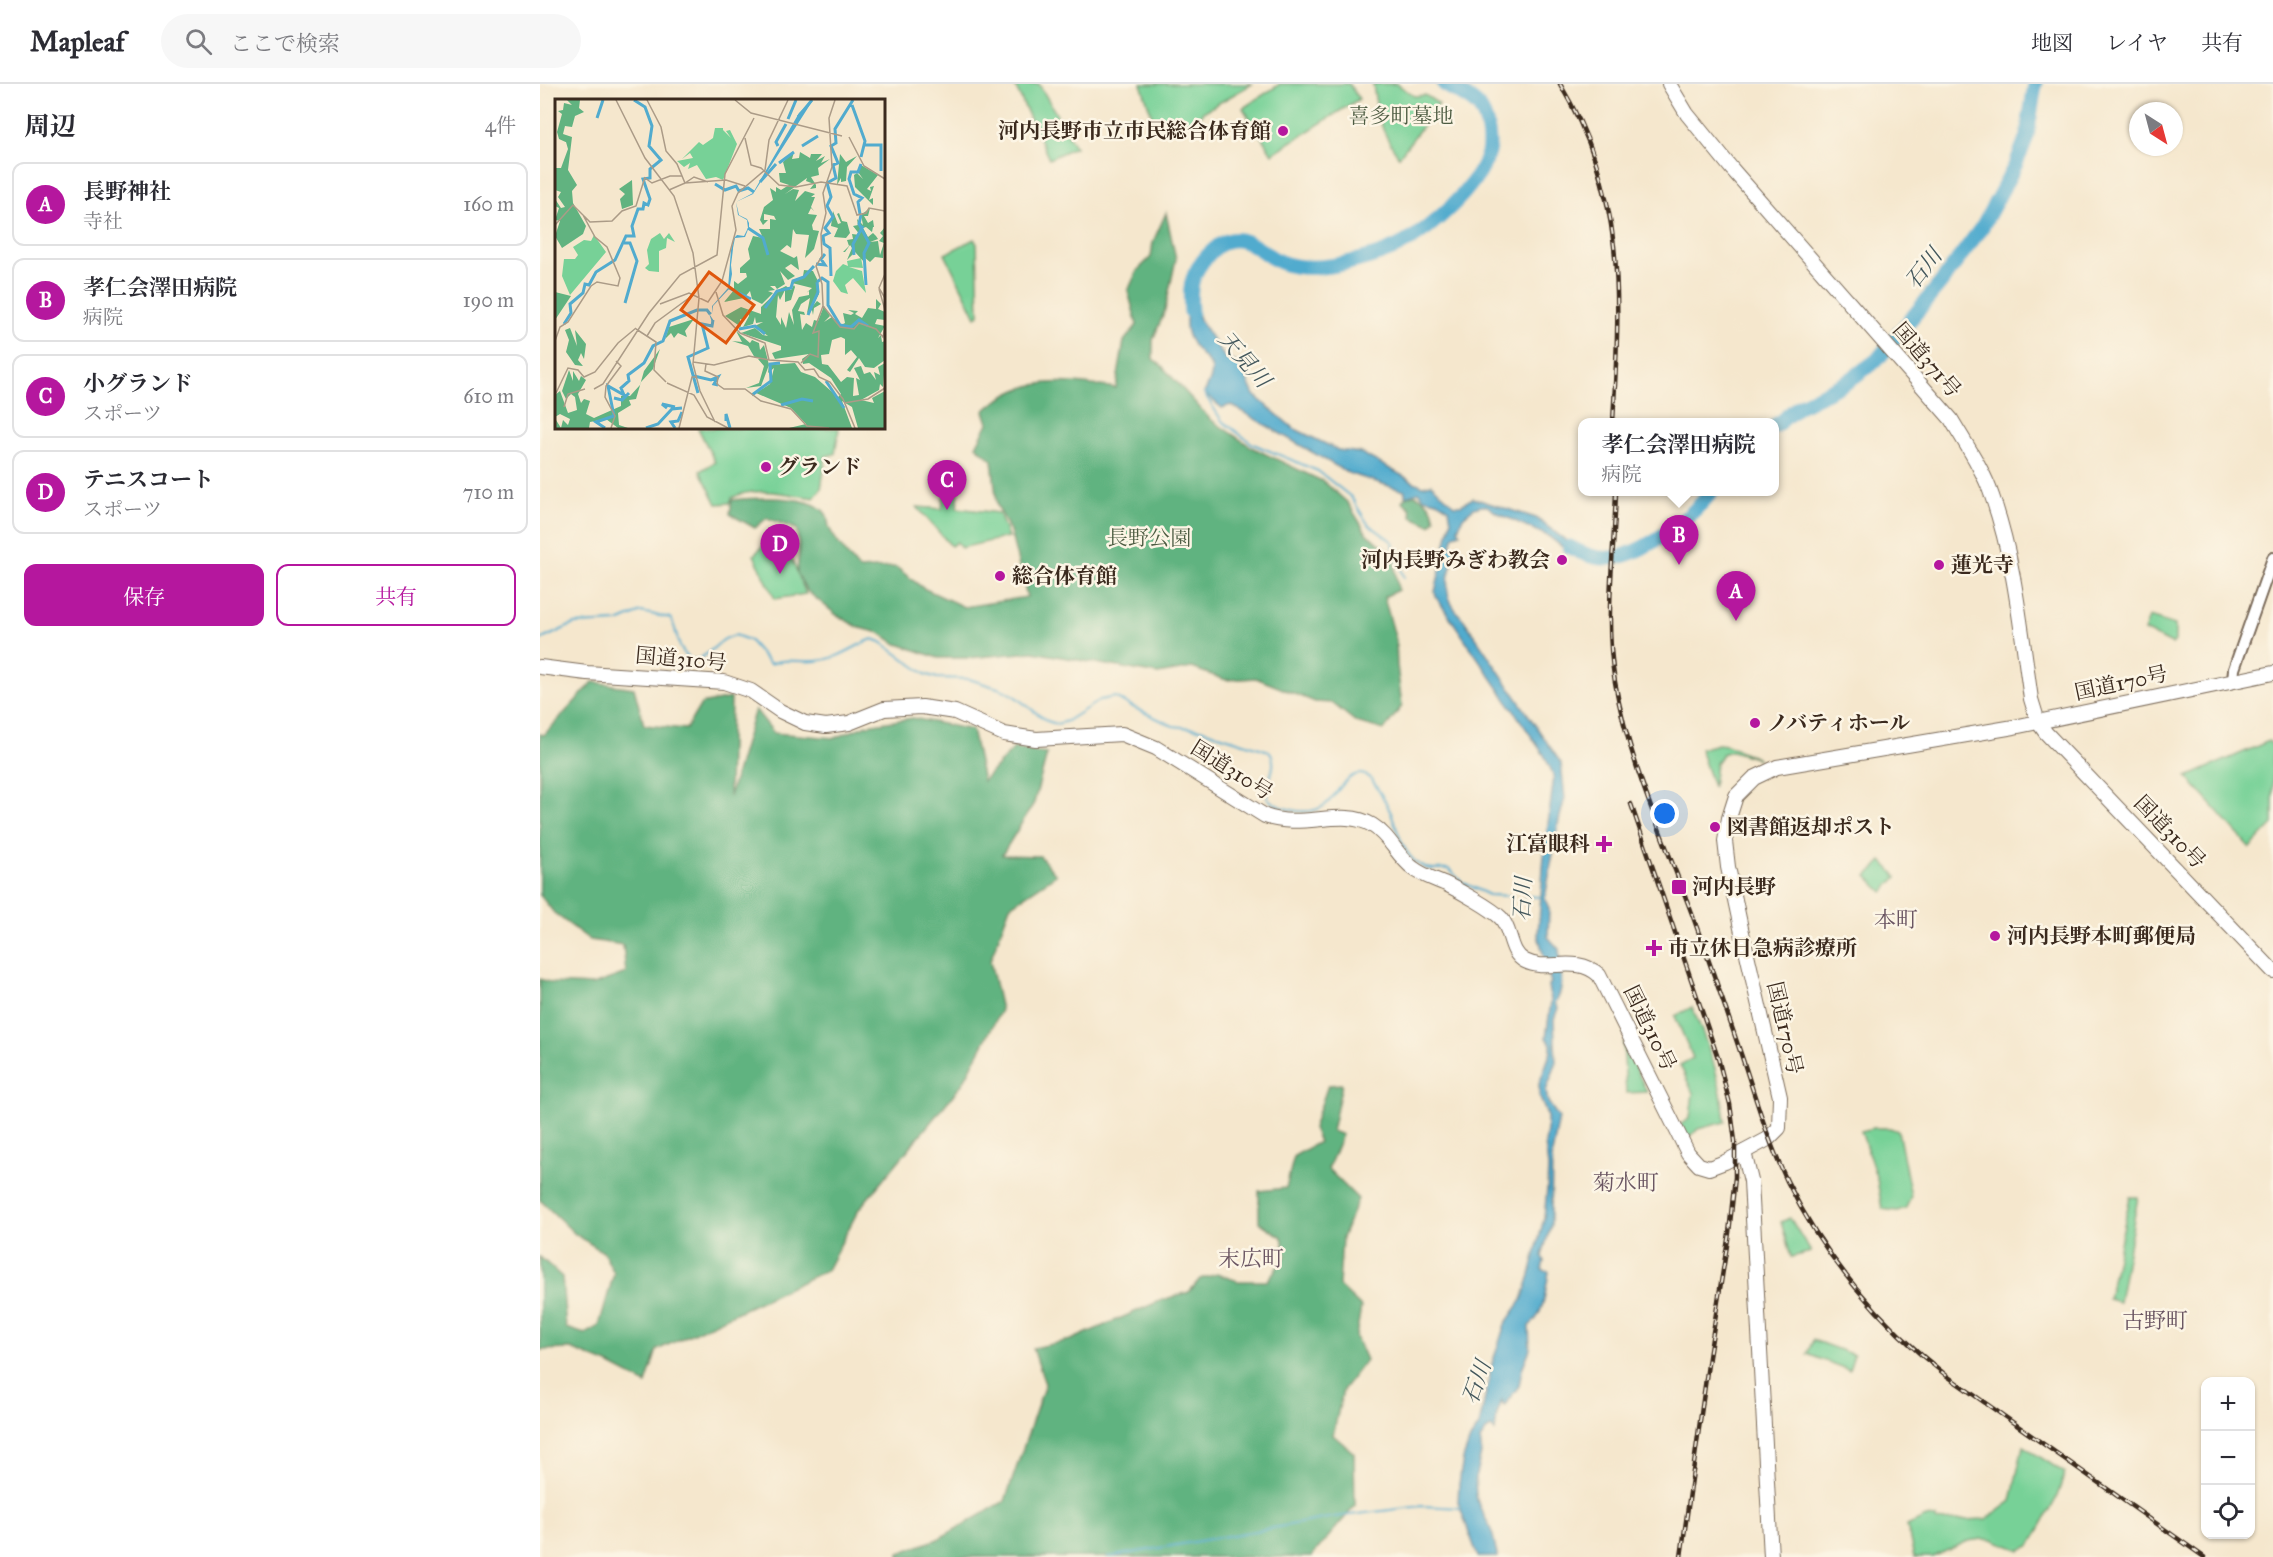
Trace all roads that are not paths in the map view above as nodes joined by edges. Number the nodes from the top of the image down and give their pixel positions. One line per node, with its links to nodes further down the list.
1 (1669, 84): 6 (highway, 国道371号)
2 (2273, 558): 5 (main road)
3 (540, 667): 8 (highway, 国道310号)
4 (2273, 673): 5 (highway, 国道170号)
5 (2233, 681): 6 (highway, 国道170号)
6 (2038, 722): 7 (highway, 国道310号); 8 (highway, 国道170号)
7 (2273, 971)
8 (1744, 1152): 9 (highway)
9 (1771, 1557)

